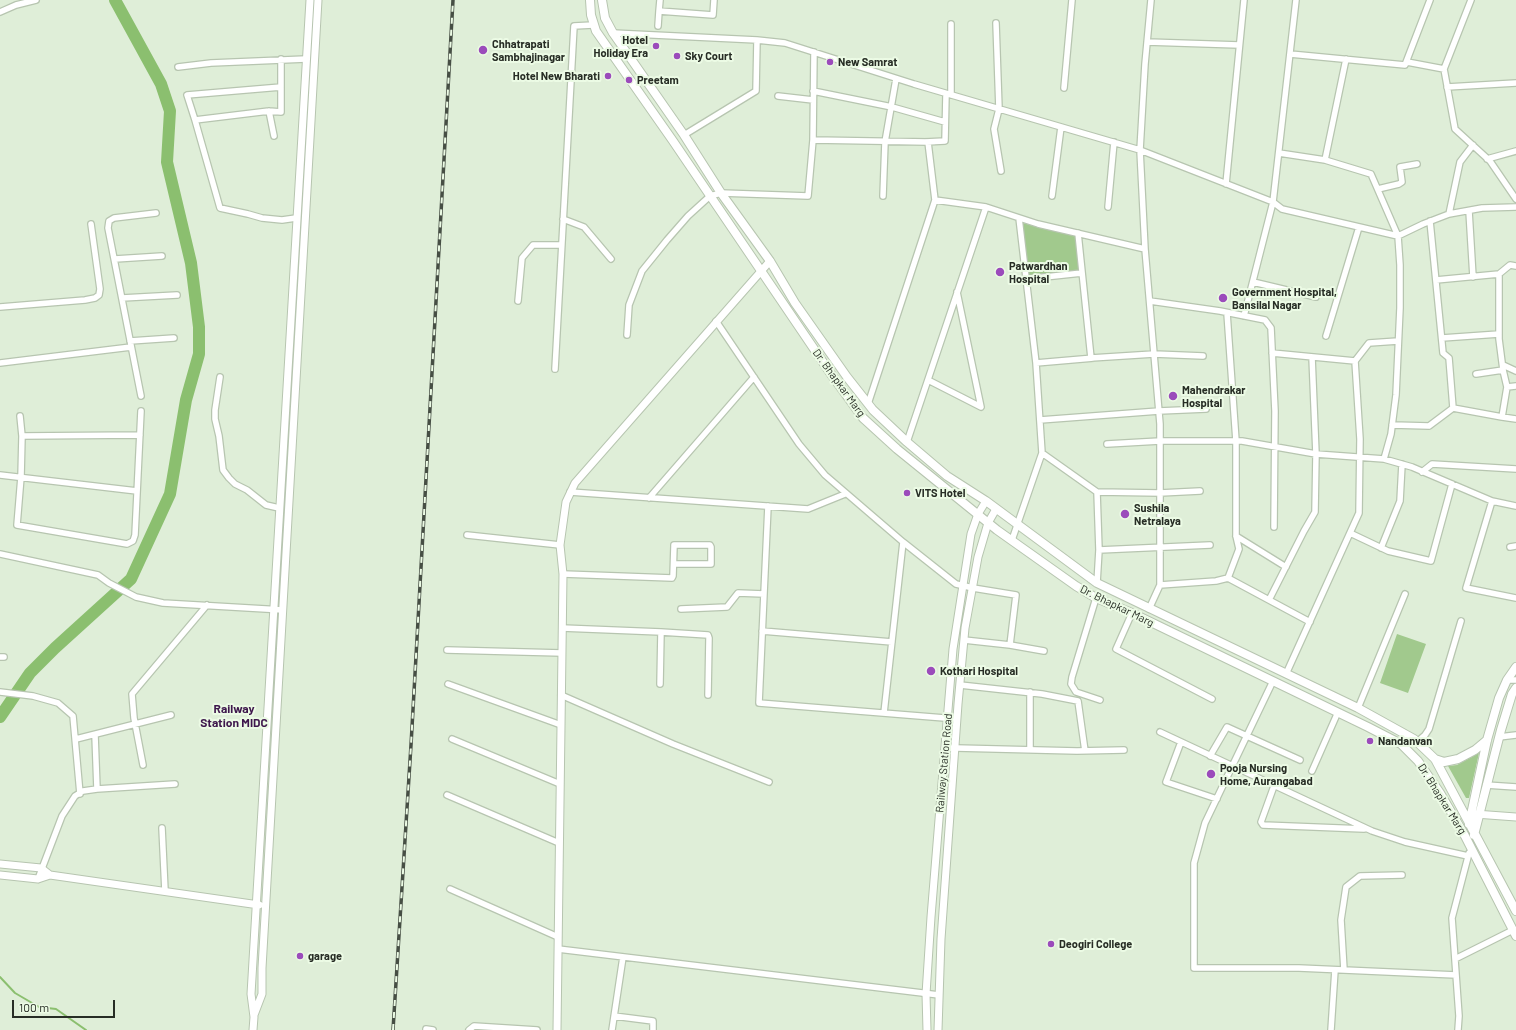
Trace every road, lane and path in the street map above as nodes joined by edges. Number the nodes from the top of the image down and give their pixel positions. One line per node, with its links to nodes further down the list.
1 (36, 0): 14 (street)
2 (310, 0): 27 (street)
3 (318, 0): 206 (street)
4 (590, 0): 19 (main road)
5 (602, 0): 21 (main road, Dr. Bhapkar Marg)
6 (660, 0): 15 (street)
7 (714, 0): 15 (street)
8 (1072, 0): 37 (street)
9 (1151, 0): 23 (street)
10 (1244, 0): 24 (street)
11 (1296, 0): 26 (street)
12 (1430, 0): 30 (street)
13 (1471, 0): 32 (street)
14 (16, 2): 16 (street)
15 (659, 11): 20 (street)
16 (0, 12)
17 (996, 23): 43 (street)
18 (951, 24): 39 (street)
19 (593, 25): 65 (main road, Dr. Bhapkar Marg); 79 (street)
20 (658, 26)
21 (613, 34): 22 (street); 48 (main road, Dr. Bhapkar Marg)
22 (756, 40): 25 (street); 48 (street)
23 (1147, 42): 24 (street); 55 (street)
24 (1239, 45): 62 (street)
25 (814, 52): 33 (street); 38 (street)
26 (1290, 54): 28 (street); 57 (street)
27 (306, 59): 29 (street); 77 (street)
28 (1346, 59): 30 (street); 59 (street)
29 (281, 60): 31 (street); 35 (street)
30 (1406, 62): 32 (street)
31 (178, 67)
32 (1444, 69): 36 (street)
33 (896, 79): 39 (street); 42 (street)
34 (1516, 83): 36 (street)
35 (281, 87): 44 (street); 45 (street)
36 (1447, 87): 54 (street)
37 (1064, 88)
38 (813, 91): 41 (street); 42 (street)
39 (949, 94): 43 (street); 46 (street)
40 (778, 96): 41 (street)
41 (813, 100): 50 (street)
42 (892, 107): 46 (street); 51 (street)
43 (999, 109): 47 (street); 61 (street)
44 (270, 111): 45 (street); 49 (street)
45 (195, 120): 77 (street)
46 (945, 122): 52 (street)
47 (1061, 127): 53 (street); 67 (street)
48 (684, 135): 64 (main road, Dr. Bhapkar Marg)
49 (274, 136)
50 (813, 140): 51 (street); 64 (street)
51 (884, 142): 52 (street); 66 (street)
52 (923, 142): 69 (street)
53 (1114, 142): 55 (street); 71 (street)
54 (1472, 145): 58 (street); 76 (street)
55 (1140, 150): 62 (street); 86 (street)
56 (1516, 151): 58 (street)
57 (1279, 153): 59 (street); 70 (street)
58 (1487, 159): 68 (street)
59 (1325, 160): 63 (street)
60 (1417, 164): 63 (street)
61 (1001, 171)
62 (1226, 184): 70 (street)
63 (1378, 189): 84 (street)
64 (721, 193): 65 (street); 90 (main road, Dr. Bhapkar Marg)
65 (710, 196): 92 (main road, Dr. Bhapkar Marg); 110 (street)
66 (882, 196)
67 (1052, 196)
68 (1516, 199)
69 (935, 200): 72 (street); 134 (street)
70 (1273, 202): 82 (street); 98 (street)
71 (1108, 206)
72 (986, 207): 78 (street); 99 (street)
73 (1516, 207): 74 (street)
74 (1469, 210): 76 (street); 95 (street)
75 (156, 213): 88 (street)
76 (1450, 214): 80 (street)
77 (296, 218): 172 (street)
78 (1019, 218): 83 (street); 96 (street)
79 (563, 219): 85 (street); 89 (street)
80 (1430, 221): 84 (street); 97 (street)
81 (91, 224): 105 (street)
82 (1359, 227): 84 (street); 111 (street)
83 (1078, 233): 86 (street); 93 (street)
84 (1398, 236): 114 (street)
85 (561, 245): 103 (street); 125 (street)
86 (1146, 249): 104 (street)
87 (162, 256): 88 (street)
88 (114, 259): 102 (street)
89 (611, 259)
90 (770, 261): 92 (street); 134 (main road, Dr. Bhapkar Marg)
91 (1516, 266): 94 (street)
92 (760, 271): 108 (street); 174 (main road, Dr. Bhapkar Marg)
93 (1082, 273): 96 (street); 119 (street)
94 (1499, 274): 95 (street); 109 (street)
95 (1473, 277): 97 (street)
96 (1026, 279): 123 (street)
97 (1436, 280): 113 (street)
98 (1253, 282): 101 (street); 107 (street)
99 (957, 292): 130 (street); 130 (street)
100 (177, 295): 102 (street)
101 (1316, 297)
102 (122, 298): 115 (street)
103 (518, 301)
104 (1150, 301): 106 (street); 117 (street)
105 (0, 307)
106 (1227, 313): 107 (street); 147 (street)
107 (1244, 316): 116 (street)
108 (716, 321): 129 (street); 163 (street)
109 (1499, 334): 113 (street); 124 (street)
110 (627, 335)
111 (1326, 336)
112 (174, 338): 115 (street)
113 (1442, 338): 135 (street)
114 (1398, 341): 121 (street); 143 (street)
115 (131, 344): 122 (street); 133 (street)
116 (1272, 353): 120 (street); 150 (street)
117 (1154, 354): 118 (street); 119 (street); 138 (street)
118 (1203, 356)
119 (1099, 357): 123 (street)
120 (1312, 357): 121 (street); 152 (street)
121 (1355, 361): 153 (street)
122 (0, 363)
123 (1036, 363): 142 (street)
124 (1503, 367): 126 (street); 127 (street); 132 (street)
125 (555, 369)
126 (1516, 371)
127 (1476, 374)
128 (220, 377): 172 (street)
129 (754, 377): 166 (street); 167 (street)
130 (928, 380): 148 (street)
131 (1516, 386): 132 (street)
132 (1507, 387): 140 (street)
133 (141, 396)
134 (868, 404): 148 (main road, Dr. Bhapkar Marg)
135 (1453, 408): 140 (street); 143 (street)
136 (1206, 409): 138 (street)
137 (141, 411): 144 (street)
138 (1159, 411): 142 (street); 146 (street)
139 (20, 416): 145 (street)
140 (1502, 417): 141 (street)
141 (1516, 419)
142 (1040, 420): 151 (street)
143 (1392, 425): 154 (street)
144 (140, 435): 145 (street); 161 (street)
145 (22, 436): 159 (street)
146 (1160, 441): 147 (street); 149 (street); 165 (street)
147 (1236, 441): 150 (street); 180 (street)
148 (907, 442): 168 (main road, Dr. Bhapkar Marg)
149 (1107, 444)
150 (1274, 446): 152 (street); 177 (street)
151 (1042, 453): 164 (street); 176 (street)
152 (1316, 454): 153 (street); 190 (street)
153 (1360, 458): 154 (street); 178 (street)
154 (1384, 459): 155 (street)
155 (1402, 464): 157 (street); 186 (street)
156 (1516, 469): 157 (street)
157 (1422, 472): 160 (street)
158 (0, 475): 159 (street)
159 (21, 477): 161 (street); 161 (street)
160 (1452, 484): 169 (street); 186 (street)
161 (137, 490)
162 (1200, 491): 165 (street)
163 (570, 492): 167 (street); 183 (street)
164 (1097, 492): 165 (street); 187 (street)
165 (1160, 493): 185 (street)
166 (845, 494): 170 (street); 182 (street)
167 (649, 498): 170 (street)
168 (986, 501): 173 (main road, Dr. Bhapkar Marg); 174 (street, Railway Station Road)
169 (1492, 501): 171 (street); 200 (street)
170 (768, 506): 197 (street)
171 (1516, 506)
172 (279, 508): 203 (street)
173 (996, 509): 175 (street, Railway Station Road); 176 (main road, Dr. Bhapkar Marg)
174 (978, 514): 175 (main road, Dr. Bhapkar Marg); 195 (street, Railway Station Road)
175 (988, 523): 181 (main road, Dr. Bhapkar Marg); 196 (street, Railway Station Road)
176 (1018, 525): 181 (street); 193 (main road, Dr. Bhapkar Marg)
177 (1274, 527)
178 (1350, 534): 186 (street); 209 (street)
179 (467, 535): 183 (street)
180 (1236, 536): 190 (street); 192 (street)
181 (1012, 540): 199 (main road, Dr. Bhapkar Marg)
182 (903, 542): 195 (street); 214 (street)
183 (560, 545): 191 (street)
184 (1210, 545): 185 (street)
185 (1160, 547): 187 (street); 194 (street)
186 (1381, 548)
187 (1099, 550): 193 (street)
188 (0, 554): 202 (street)
189 (674, 564): 189 (street); 191 (street)
190 (1286, 567): 201 (street)
191 (563, 574): 210 (street)
192 (1228, 578): 194 (street); 201 (street)
193 (1097, 582): 205 (main road, Dr. Bhapkar Marg)
194 (1160, 585): 205 (street)
195 (962, 586): 196 (street); 240 (street, Railway Station Road)
196 (973, 588): 213 (street, Railway Station Road); 215 (street)
197 (764, 594): 204 (street); 211 (street)
198 (1405, 594): 236 (street)
199 (1096, 598): 207 (main road, Dr. Bhapkar Marg); 234 (street)
200 (1516, 598)
201 (1269, 600): 209 (street)
202 (207, 605): 203 (street); 242 (street)
203 (273, 609): 206 (street); 293 (street)
204 (682, 609)
205 (1149, 609): 220 (main road, Dr. Bhapkar Marg)
206 (283, 610): 294 (street)
207 (1132, 613): 223 (main road, Dr. Bhapkar Marg); 233 (street)
208 (1461, 621): 253 (street)
209 (1310, 622): 220 (street)
210 (562, 628): 212 (street); 218 (street)
211 (762, 631): 214 (street); 238 (street)
212 (661, 632): 225 (street); 232 (street)
213 (964, 640): 215 (street); 226 (street, Railway Station Road)
214 (892, 642): 238 (street)
215 (1010, 645): 217 (street)
216 (447, 650): 218 (street)
217 (1044, 651)
218 (562, 653): 231 (street)
219 (1516, 667): 221 (main road)
220 (1286, 674): 228 (main road, Dr. Bhapkar Marg)
221 (1507, 680): 222 (street); 251 (main road)
222 (1516, 680)
223 (1273, 681): 235 (main road, Dr. Bhapkar Marg); 247 (street)
224 (448, 684): 243 (street)
225 (660, 684)
226 (960, 685): 230 (street); 241 (street, Railway Station Road)
227 (1516, 688): 248 (main road)
228 (1318, 689): 235 (main road); 236 (main road, Dr. Bhapkar Marg)
229 (1, 692): 249 (street)
230 (1030, 692): 256 (street); 258 (street)
231 (561, 695): 243 (street); 265 (street)
232 (708, 695)
233 (1212, 699)
234 (1100, 700)
235 (1313, 700): 237 (main road, Dr. Bhapkar Marg)
236 (1358, 708): 253 (main road, Dr. Bhapkar Marg)
237 (1338, 712): 264 (street); 281 (main road, Dr. Bhapkar Marg)
238 (884, 713): 240 (street)
239 (171, 716): 242 (street)
240 (948, 718): 241 (street); 254 (street, Railway Station Road)
241 (957, 719): 255 (street, Railway Station Road)
242 (135, 725): 245 (street); 262 (street)
243 (561, 725): 267 (street)
244 (1160, 732): 252 (street)
245 (94, 735): 249 (street); 271 (street)
246 (1516, 735): 248 (street)
247 (1247, 736): 259 (street); 261 (street); 263 (street)
248 (1499, 737): 268 (main road)
249 (76, 739): 272 (street)
250 (452, 739): 267 (street)
251 (1487, 740): 260 (main road); 275 (main road)
252 (1180, 742): 259 (street); 274 (street)
253 (1417, 742): 260 (main road, Dr. Bhapkar Marg)
254 (945, 748): 255 (street); 304 (street, Railway Station Road)
255 (956, 748): 256 (street); 305 (street, Railway Station Road)
256 (1030, 750): 258 (street)
257 (1124, 750): 258 (street)
258 (1085, 751)
259 (1210, 756): 263 (street)
260 (1434, 759): 277 (main road, Dr. Bhapkar Marg)
261 (1300, 760)
262 (143, 765)
263 (1232, 766): 269 (street); 274 (street)
264 (1312, 771)
265 (769, 782)
266 (175, 784): 271 (street)
267 (560, 784): 282 (street)
268 (1486, 785): 270 (street); 275 (main road)
269 (1274, 786): 279 (street); 279 (street)
270 (1516, 787)
271 (97, 790): 272 (street)
272 (80, 794): 286 (street)
273 (447, 795): 282 (street)
274 (1217, 799): 301 (street)
275 (1475, 814): 276 (street); 277 (main road); 280 (main road)
276 (1516, 817)
277 (1469, 824): 280 (main road, Dr. Bhapkar Marg); 281 (main road)
278 (162, 828): 292 (street)
279 (1368, 829): 284 (street)
280 (1474, 834): 283 (main road); 295 (main road, Dr. Bhapkar Marg)
281 (1465, 836): 283 (main road, Dr. Bhapkar Marg)
282 (559, 843): 297 (street)
283 (1470, 847): 284 (street); 296 (main road, Dr. Bhapkar Marg)
284 (1468, 856): 300 (street)
285 (0, 864): 286 (street)
286 (41, 868): 287 (street); 290 (street)
287 (50, 875): 290 (street); 292 (street)
288 (1402, 875): 302 (street)
289 (0, 876): 290 (street)
290 (38, 878)
291 (450, 889): 297 (street)
292 (166, 891): 293 (street)
293 (256, 905): 294 (street); 307 (street)
294 (266, 906): 307 (street)
295 (1516, 911)
296 (1515, 933): 300 (street)
297 (558, 937): 298 (street)
298 (558, 949): 299 (street); 313 (street)
299 (623, 957): 304 (street); 306 (street)
300 (1455, 960): 303 (street)
301 (1334, 970): 302 (street); 318 (street)
302 (1344, 970): 303 (street)
303 (1456, 975): 319 (street)
304 (926, 994): 305 (street); 316 (street, Railway Station Road)
305 (939, 995): 317 (street, Railway Station Road)
306 (614, 1016): 314 (street); 315 (street)
307 (254, 1017): 309 (street)
308 (426, 1029): 310 (street)
309 (253, 1030)
310 (433, 1030)
311 (469, 1030): 312 (street)
312 (537, 1030)
313 (557, 1030)
314 (612, 1030)
315 (653, 1030)
316 (927, 1030)
317 (938, 1030)
318 (1331, 1030)
319 (1458, 1030)

